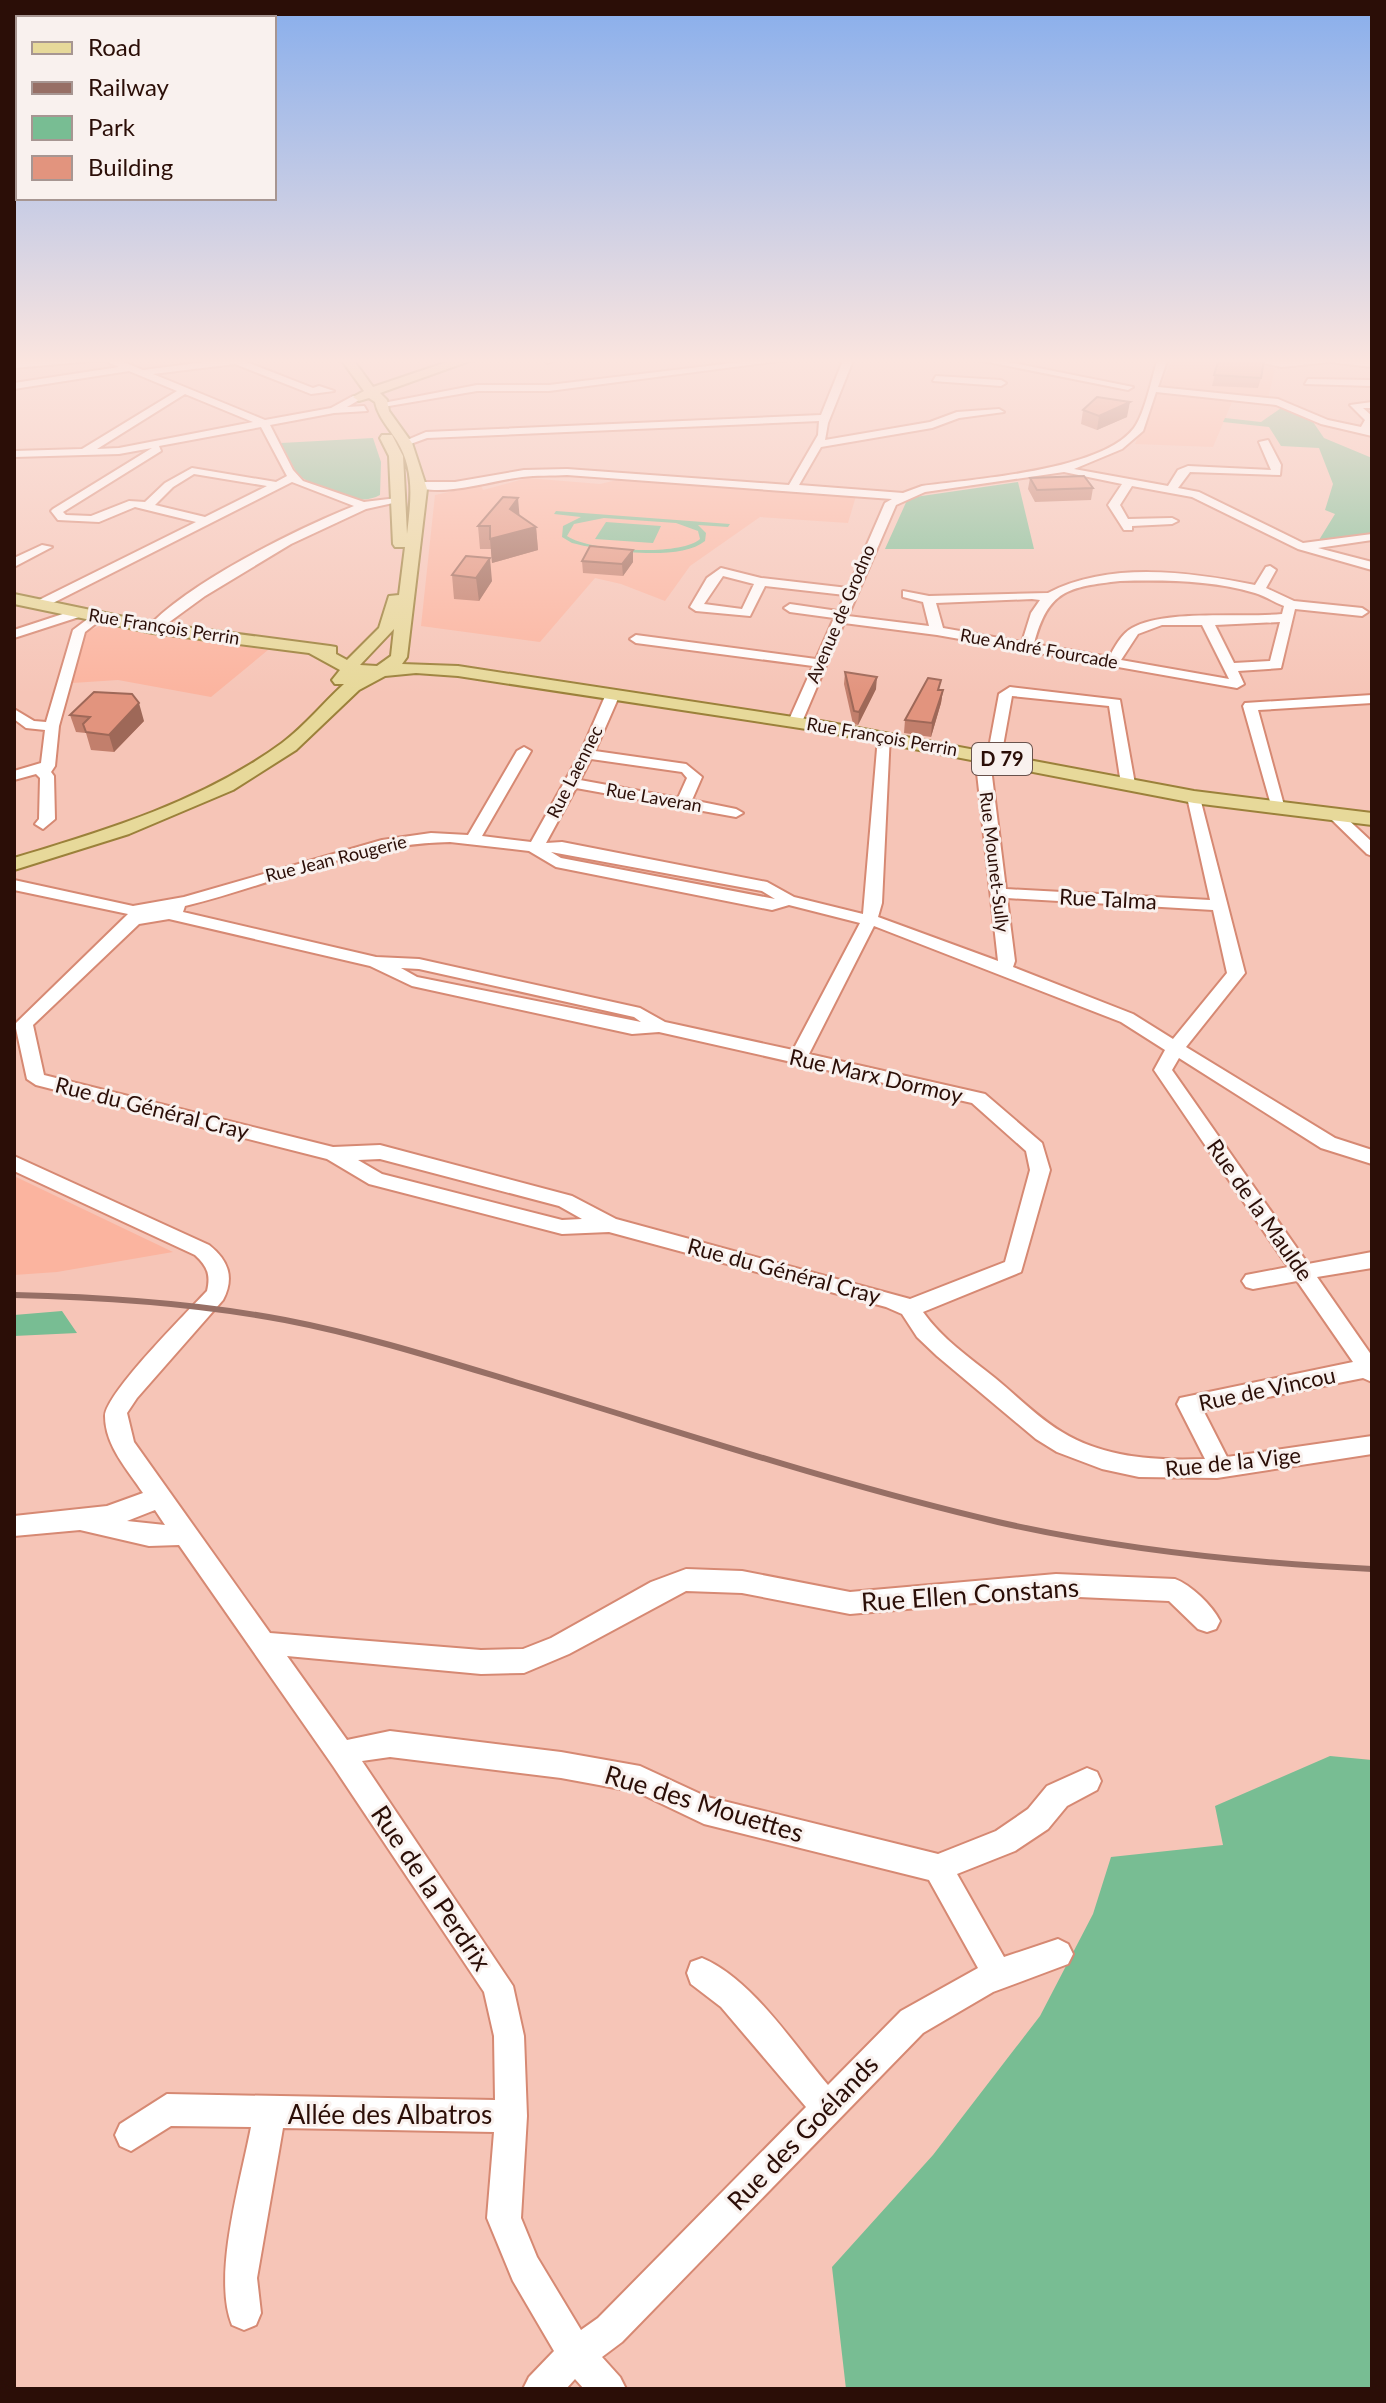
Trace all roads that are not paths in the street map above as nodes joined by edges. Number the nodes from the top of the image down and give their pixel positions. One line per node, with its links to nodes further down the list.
1 (122, 470): 21 (street)
2 (288, 470): 13 (street)
3 (401, 470): 19 (main road)
4 (417, 470): 19 (main road)
5 (803, 470): 17 (street)
6 (1056, 470): 20 (street)
7 (1068, 470): 12 (street)
8 (1082, 470): 12 (street)
9 (1186, 470): 18 (street)
10 (1213, 470): 11 (street)
11 (1276, 473): 16 (street)
12 (1089, 476): 14 (street)
13 (292, 478): 15 (street); 22 (street)
14 (1129, 482): 18 (street); 24 (street)
15 (273, 484): 21 (street); 23 (street)
16 (1280, 487)
17 (792, 488): 19 (street); 20 (street)
18 (1172, 489): 27 (street)
19 (408, 493): 22 (street); 51 (main road); 53 (main road)
20 (900, 496): 33 (street, Avenue de Grodno)
21 (147, 506): 23 (street)
22 (364, 506): 46 (street)
23 (203, 520): 38 (street)
24 (1172, 521)
25 (1372, 537): 27 (street)
26 (46, 547): 28 (street)
27 (1302, 547): 29 (street)
28 (14, 563)
29 (1372, 566)
30 (1270, 570): 32 (street)
31 (761, 582): 31 (street); 33 (street)
32 (1259, 590): 35 (street); 40 (street)
33 (852, 592): 43 (street, Avenue de Grodno)
34 (907, 594): 37 (street)
35 (1050, 597): 37 (street); 50 (street)
36 (14, 599): 38 (main road, Rue François Perrin)
37 (929, 600): 47 (street)
38 (39, 605): 41 (main road, Rue François Perrin)
39 (790, 608): 43 (street, Rue André Fourcade)
40 (1289, 611): 42 (street); 45 (street); 56 (street)
41 (78, 613): 44 (main road, Rue François Perrin); 48 (street)
42 (1367, 615)
43 (840, 617): 47 (street, Rue André Fourcade); 55 (street, Avenue de Grodno)
44 (97, 618): 46 (main road, Rue François Perrin); 66 (street)
45 (1207, 622): 54 (street); 56 (street)
46 (153, 628): 52 (main road, Rue François Perrin)
47 (937, 631): 50 (street, Rue André Fourcade)
48 (14, 634)
49 (636, 639): 55 (street)
50 (1027, 647): 54 (street, Rue André Fourcade)
51 (367, 649): 52 (main road, Rue François Perrin); 53 (main road, Rue François Perrin); 57 (main road)
52 (315, 650): 57 (main road, Rue François Perrin)
53 (400, 650): 58 (main road, Rue François Perrin); 59 (main road)
54 (1113, 662): 60 (street, Rue André Fourcade)
55 (819, 663): 65 (street, Avenue de Grodno)
56 (1230, 667): 60 (street)
57 (350, 668): 59 (main road, Rue François Perrin); 86 (main road)
58 (437, 668): 59 (main road, Rue François Perrin); 61 (main road, Rue François Perrin / D 79)
59 (380, 672): 87 (main road)
60 (1237, 684): 63 (street)
61 (613, 694): 65 (main road, Rue François Perrin / D 79); 69 (street, Rue Laennec)
62 (1372, 699): 63 (street)
63 (1250, 706): 78 (street)
64 (14, 713): 66 (street)
65 (795, 722): 67 (main road, Rue François Perrin / D 79)
66 (52, 726): 71 (street)
67 (885, 737): 70 (main road, Rue François Perrin / D 79); 93 (street)
68 (524, 751): 83 (street)
69 (587, 754): 73 (street, Rue Laennec); 77 (street)
70 (988, 756): 74 (main road, Rue François Perrin / D 79); 74 (street, Rue Mounet-Sully); 89 (street, Rue Mounet-Sully)
71 (45, 770): 72 (street); 75 (street); 82 (street)
72 (14, 776)
73 (572, 783): 77 (street, Rue Laveran); 84 (street, Rue Laennec)
74 (1128, 784): 76 (main road, Rue François Perrin / D 79)
75 (14, 786)
76 (1194, 797): 78 (main road, Rue François Perrin / D 79); 90 (street)
77 (683, 803): 79 (street, Rue Laveran)
78 (1278, 809): 80 (main road, Rue François Perrin / D 79)
79 (736, 813)
80 (1336, 816): 81 (main road, Rue François Perrin / D 79); 85 (street)
81 (1372, 819)
82 (43, 824)
83 (474, 837): 84 (street, Rue Jean Rougerie); 91 (street, Rue Jean Rougerie)
84 (535, 849): 93 (street, Rue Jean Rougerie)
85 (1372, 851)
86 (14, 852)
87 (14, 864)
88 (14, 885): 92 (street)
89 (998, 893): 90 (street, Rue Talma); 94 (street, Rue Mounet-Sully)
90 (1219, 905): 95 (street)
91 (172, 909): 92 (street); 96 (street, Rue Marx Dormoy)
92 (137, 912): 103 (street, Rue du Général Cray)
93 (869, 921): 94 (street, Rue Jean Rougerie); 96 (street)
94 (1004, 969): 95 (street, Rue Jean Rougerie)
95 (1176, 1047): 98 (street, Rue Jean Rougerie); 101 (street, Rue de la Maulde)
96 (798, 1058): 103 (street, Rue Marx Dormoy)
97 (1372, 1151): 98 (street)
98 (1372, 1158)
99 (14, 1163): 107 (street, Rue de la Perdrix)
100 (1372, 1260): 101 (street)
101 (1305, 1274): 102 (street); 104 (street, Rue de la Maulde)
102 (1253, 1281)
103 (910, 1308): 106 (street, Rue de la Vige)
104 (1370, 1370): 106 (street, Rue de Vincou)
105 (1372, 1445): 106 (street, Rue de la Vige)
106 (1221, 1468)
107 (159, 1497): 108 (street); 110 (street, Rue de la Perdrix)
108 (82, 1521): 109 (street); 110 (street)
109 (14, 1526)
110 (184, 1533): 112 (street, Rue de la Perdrix)
111 (1207, 1621): 112 (street, Rue Ellen Constans)
112 (264, 1648): 113 (street, Rue de la Perdrix)
113 (343, 1757): 115 (street, Rue des Mouettes); 121 (street, Rue de la Perdrix)
114 (1087, 1781): 115 (street)
115 (938, 1868): 118 (street)
116 (1058, 1954): 118 (street, Rue des Goélands)
117 (702, 1973): 119 (street)
118 (997, 1973): 119 (street, Rue des Goélands)
119 (827, 2108): 124 (street, Rue des Goélands)
120 (269, 2114): 121 (street, Allée des Albatros); 122 (street, Allée des Albatros); 123 (street, Allée des Albatros)
121 (511, 2116): 124 (street, Rue de la Perdrix)
122 (131, 2135)
123 (244, 2313)
124 (576, 2354): 125 (street, Rue des Goélands); 126 (street, Rue de la Perdrix)
125 (541, 2389)
126 (608, 2389)

